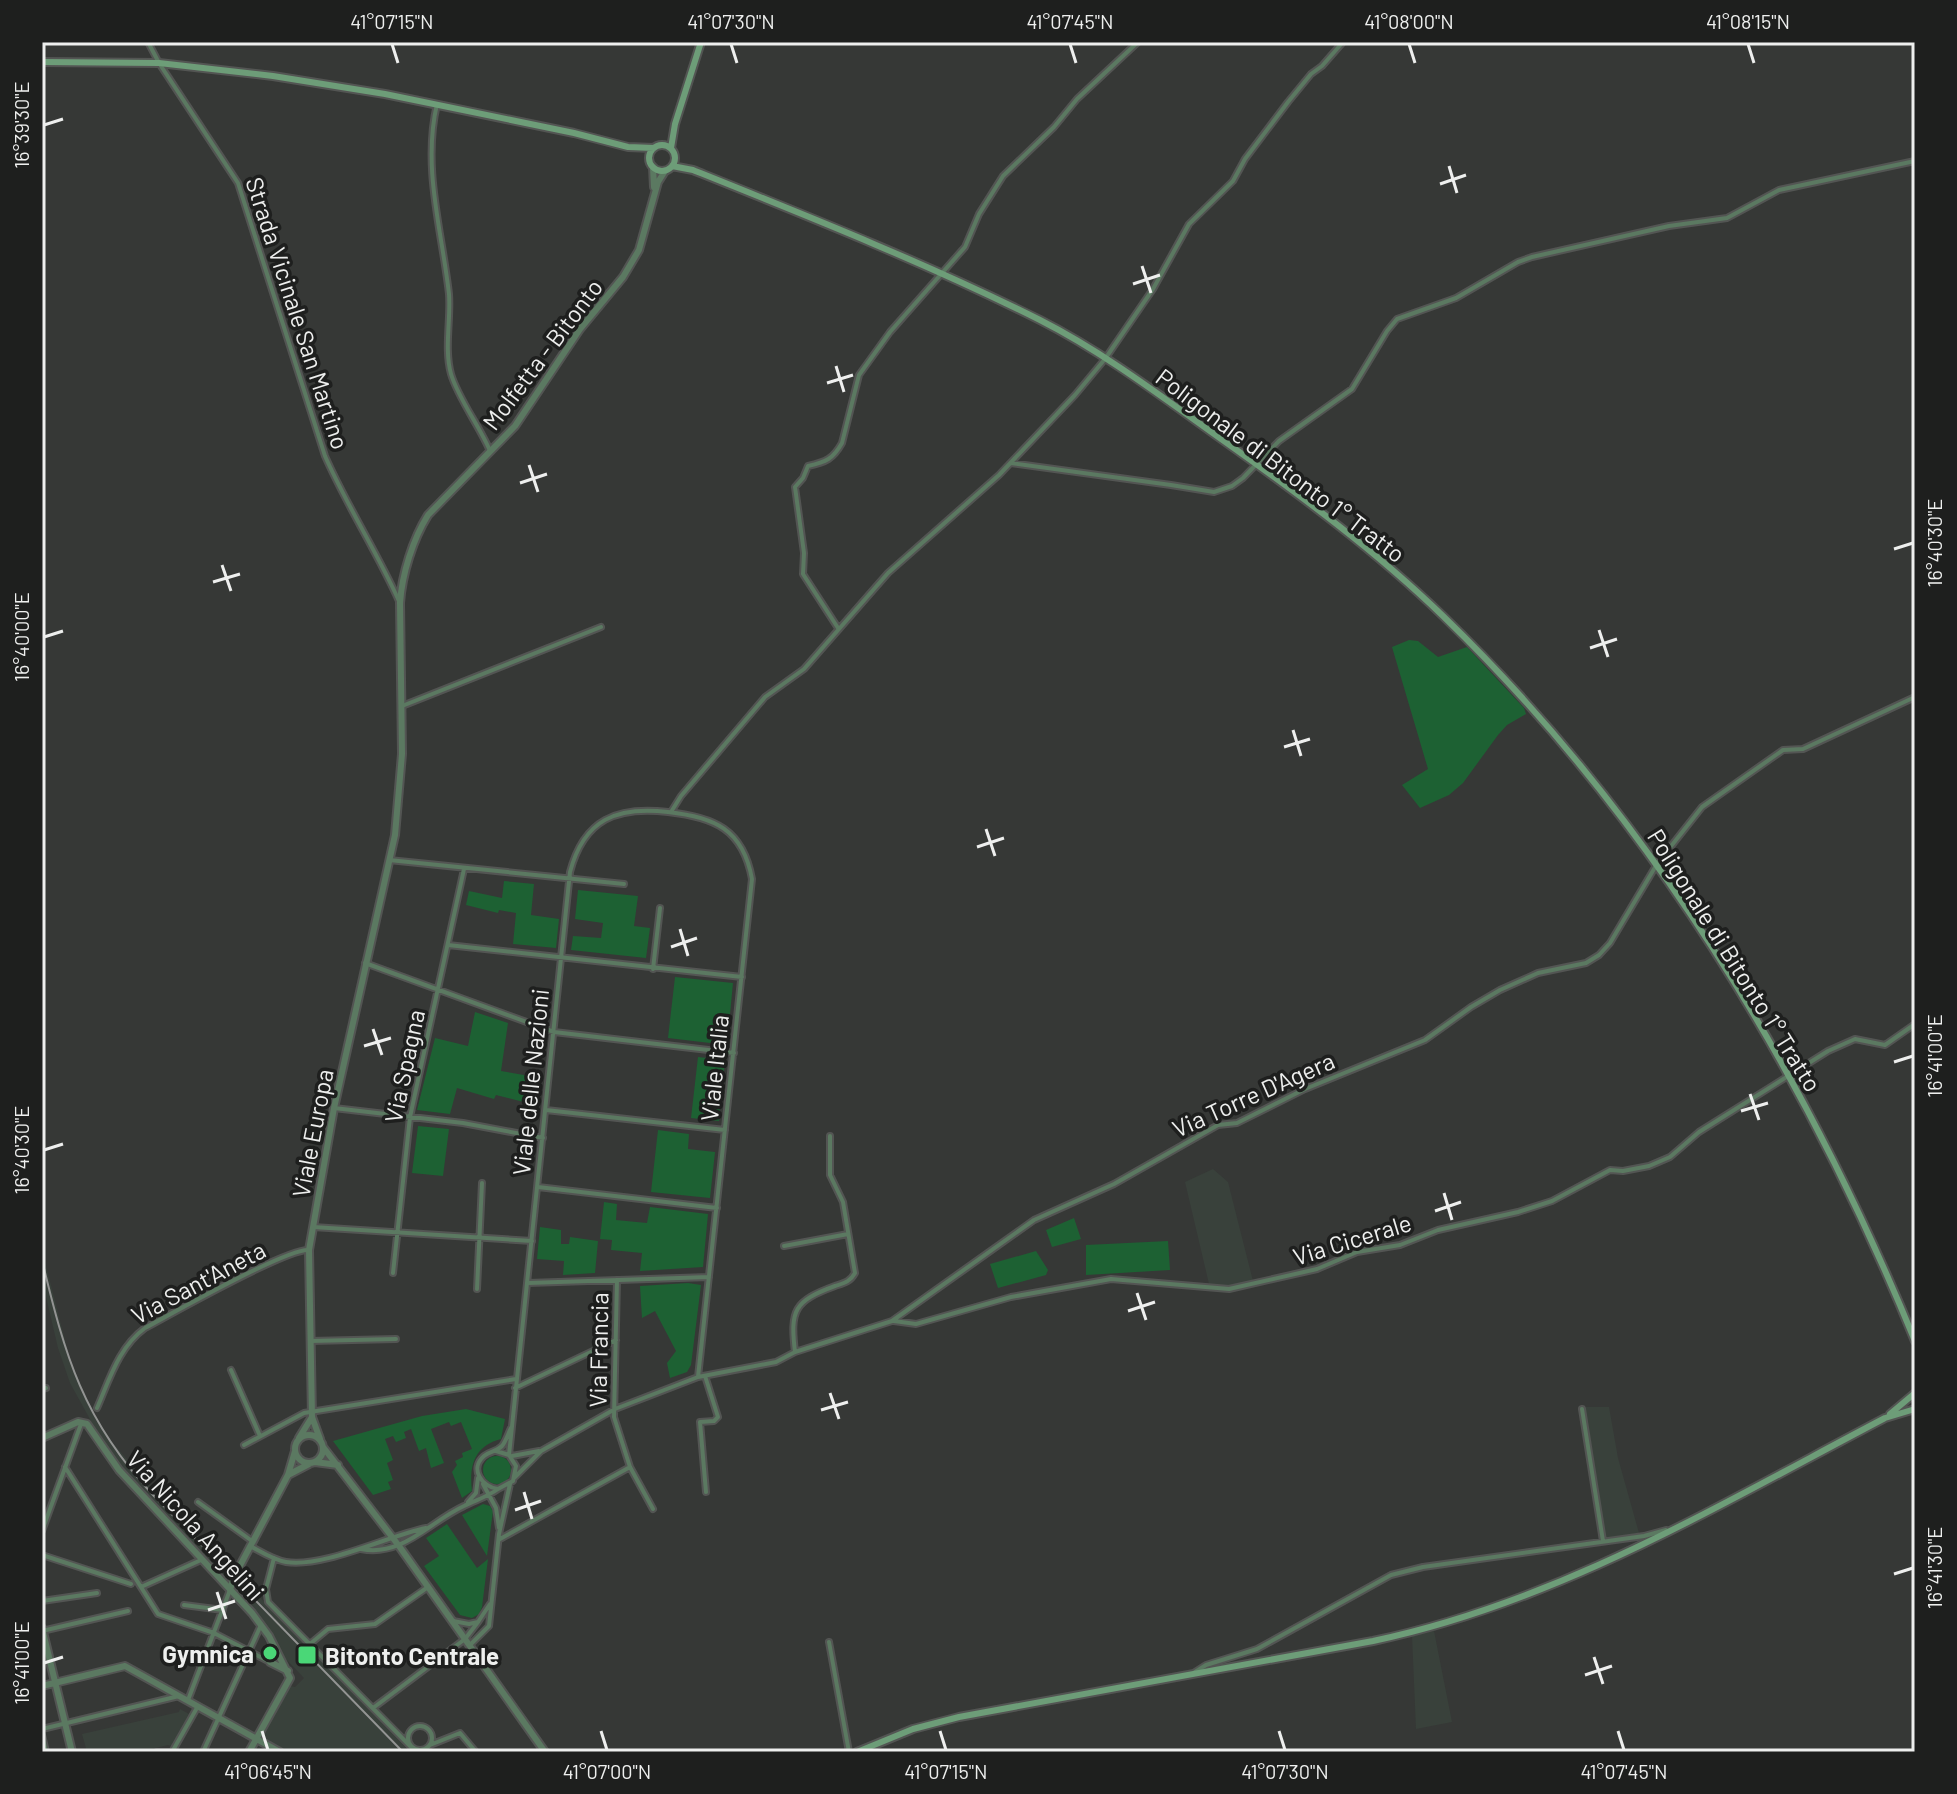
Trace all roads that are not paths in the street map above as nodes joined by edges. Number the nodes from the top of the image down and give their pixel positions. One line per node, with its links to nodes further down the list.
1 (148, 42): 6 (street, Strada Vicinale San Martino)
2 (701, 42): 8 (main road)
3 (1138, 42): 20 (street)
4 (1343, 42): 21 (street)
5 (42, 62): 6 (main road)
6 (159, 63): 7 (main road); 25 (street, Strada Vicinale San Martino)
7 (437, 104): 10 (main road); 22 (street)
8 (675, 124): 9 (main road); 11 (main road)
9 (657, 146): 10 (main road); 11 (main road); 13 (main road)
10 (628, 147): 13 (main road)
11 (671, 148): 12 (main road)
12 (675, 158): 15 (main road); 17 (main road)
13 (649, 160): 16 (main road)
14 (1915, 161): 24 (street)
15 (672, 166): 17 (main road); 18 (main road)
16 (653, 167): 18 (main road); 19 (street, Molfetta - Bitonto)
17 (693, 170): 20 (main road, Poligonale di Bitonto 1° Tratto)
18 (665, 171): 19 (street, Molfetta - Bitonto)
19 (653, 199): 22 (street, Molfetta - Bitonto)
20 (940, 275): 21 (main road, Poligonale di Bitonto 1° Tratto); 27 (street)
21 (1105, 359): 23 (street); 24 (main road, Poligonale di Bitonto 1° Tratto)
22 (490, 452): 25 (street, Molfetta - Bitonto)
23 (1011, 463): 24 (street); 27 (street)
24 (1256, 463): 32 (main road, Poligonale di Bitonto 1° Tratto)
25 (400, 603): 29 (street, Molfetta - Bitonto)
26 (601, 627): 29 (street)
27 (838, 628): 30 (street)
28 (1915, 697): 32 (street, Via Torre D'Agera)
29 (402, 706): 31 (street, Viale Europa)
30 (671, 812): 34 (street, Viale delle Nazioni); 41 (street, Viale Italia)
31 (389, 860): 33 (street); 39 (street, Viale Europa)
32 (1657, 864): 46 (main road, Poligonale di Bitonto 1° Tratto); 68 (street, Via Torre D'Agera)
33 (464, 869): 34 (street); 37 (street, Via Spagna)
34 (569, 879): 35 (street); 38 (street, Viale delle Nazioni)
35 (624, 884)
36 (660, 908): 40 (street)
37 (448, 945): 38 (street); 42 (street, Via Spagna)
38 (561, 959): 40 (street); 44 (street, Viale delle Nazioni)
39 (365, 963): 42 (street); 47 (street, Viale Europa)
40 (653, 969): 41 (street)
41 (742, 977): 45 (street, Viale Italia)
42 (439, 990): 44 (street); 49 (street, Via Spagna)
43 (1915, 1024): 46 (street, Via Cicerale)
44 (554, 1032): 45 (street); 48 (street, Viale delle Nazioni)
45 (734, 1053): 50 (street, Viale Italia)
46 (1790, 1074): 68 (street, Via Cicerale); 72 (main road, Poligonale di Bitonto 1° Tratto)
47 (334, 1108): 49 (street); 56 (street, Viale Europa)
48 (546, 1110): 50 (street); 52 (street, Viale delle Nazioni)
49 (410, 1117): 52 (street); 57 (street, Via Spagna)
50 (725, 1130): 55 (street, Viale Italia)
51 (830, 1136): 58 (street)
52 (543, 1138): 54 (street, Viale delle Nazioni)
53 (482, 1183): 59 (street)
54 (538, 1187): 55 (street); 60 (street, Viale delle Nazioni)
55 (717, 1208): 64 (street, Viale Italia)
56 (313, 1227): 57 (street); 62 (street, Viale Europa)
57 (395, 1234): 59 (street); 63 (street, Via Spagna)
58 (849, 1234): 61 (street); 73 (street)
59 (479, 1238): 60 (street); 67 (street)
60 (532, 1241): 66 (street, Viale delle Nazioni)
61 (784, 1246)
62 (309, 1250): 71 (street, Viale Europa); 80 (street, Via Sant'Aneta)
63 (393, 1273)
64 (709, 1277): 65 (street); 76 (street, Viale Italia)
65 (617, 1280): 66 (street); 70 (street, Via Francia)
66 (527, 1283): 77 (street, Viale delle Nazioni)
67 (477, 1289)
68 (892, 1321): 73 (street, Via Torre D'Agera)
69 (396, 1339): 71 (street)
70 (616, 1340): 78 (street); 81 (street, Via Francia)
71 (310, 1341): 84 (street, Viale Europa)
72 (1915, 1341)
73 (795, 1352): 75 (street, Via Torre D'Agera)
74 (231, 1370): 88 (street)
75 (705, 1376): 76 (street, Via Torre D'Agera); 108 (street)
76 (698, 1377): 81 (street, Via Torre D'Agera)
77 (516, 1379): 78 (street, Viale delle Nazioni); 84 (street)
78 (515, 1388): 87 (street, Viale delle Nazioni)
79 (1915, 1393): 85 (main road)
80 (97, 1408)
81 (615, 1409): 96 (street, Via Torre D'Agera); 101 (street, Via Francia)
82 (1582, 1409): 118 (street)
83 (1915, 1409): 85 (main road)
84 (312, 1414): 88 (street); 90 (street); 91 (street, Viale Europa)
85 (1885, 1418): 113 (main road)
86 (82, 1421): 89 (street); 100 (street); 124 (street, Via Nicola Angelini)
87 (512, 1426): 95 (street, Viale delle Nazioni); 97 (street, Viale delle Nazioni)
88 (260, 1436): 92 (street)
89 (42, 1438)
90 (299, 1439): 91 (street); 94 (street)
91 (320, 1439): 93 (street)
92 (244, 1445)
93 (323, 1447): 98 (street); 99 (street)
94 (295, 1451): 98 (street); 103 (street)
95 (496, 1451): 97 (street); 102 (street)
96 (541, 1451): 97 (street); 104 (street)
97 (510, 1456): 104 (street)
98 (312, 1463): 99 (street); 103 (street)
99 (338, 1465): 116 (street)
100 (65, 1467): 115 (street); 126 (street)
101 (630, 1467): 112 (street, Via Francia); 117 (street)
102 (478, 1474): 105 (street); 111 (street)
103 (288, 1475): 119 (street)
104 (515, 1477): 106 (street)
105 (481, 1481): 107 (street); 109 (street)
106 (510, 1484): 107 (street); 117 (street)
107 (498, 1489): 109 (street)
108 (706, 1492)
109 (489, 1496): 111 (street); 117 (street)
110 (198, 1502): 119 (street)
111 (466, 1504): 114 (street)
112 (653, 1509)
113 (1676, 1527): 118 (street); 148 (main road)
114 (426, 1528): 116 (street); 120 (street)
115 (42, 1531)
116 (391, 1536): 120 (street); 121 (street)
117 (499, 1537): 131 (street)
118 (1603, 1541): 148 (street)
119 (253, 1545): 123 (street); 128 (street)
120 (399, 1546): 121 (street); 127 (street)
121 (359, 1549): 123 (street)
122 (42, 1555): 125 (street)
123 (274, 1558): 142 (street)
124 (203, 1559): 126 (street); 128 (street, Via Nicola Angelini)
125 (131, 1584)
126 (141, 1587): 139 (street)
127 (428, 1587): 135 (street); 142 (street)
128 (230, 1590): 133 (street); 137 (street, Via Nicola Angelini)
129 (97, 1593): 130 (street)
130 (42, 1601)
131 (491, 1602): 136 (street); 140 (street)
132 (184, 1605): 133 (street)
133 (223, 1610): 139 (street)
134 (128, 1611): 138 (street)
135 (452, 1621): 136 (street); 140 (street)
136 (478, 1622): 140 (street)
137 (261, 1625): 143 (street); 145 (street, Via Nicola Angelini)
138 (42, 1630): 144 (street)
139 (214, 1633): 143 (street); 152 (street)
140 (468, 1642): 154 (street); 171 (street)
141 (829, 1642): 172 (street)
142 (310, 1644): 154 (street)
143 (249, 1651): 146 (street); 155 (street)
144 (45, 1656): 149 (street)
145 (279, 1657): 146 (street); 147 (street, Via Nicola Angelini)
146 (270, 1662): 147 (street)
147 (289, 1674): 159 (street)
148 (1192, 1674): 173 (main road)
149 (55, 1683): 150 (street); 151 (street); 156 (street)
150 (42, 1686)
151 (179, 1696): 152 (street); 156 (street)
152 (188, 1700): 153 (street)
153 (198, 1706): 155 (street); 165 (street)
154 (373, 1708): 161 (street)
155 (219, 1717): 159 (street); 166 (street)
156 (64, 1723): 157 (street); 163 (street)
157 (42, 1729)
158 (42, 1735): 162 (street)
159 (256, 1738): 167 (street); 168 (street)
160 (429, 1746): 161 (street); 161 (street); 170 (street)
161 (411, 1747): 169 (street)
162 (46, 1752)
163 (72, 1752)
164 (157, 1752): 165 (street)
165 (171, 1752)
166 (203, 1752)
167 (249, 1752)
168 (280, 1752)
169 (416, 1752)
170 (476, 1752)
171 (545, 1752)
172 (849, 1752)
173 (857, 1752)

